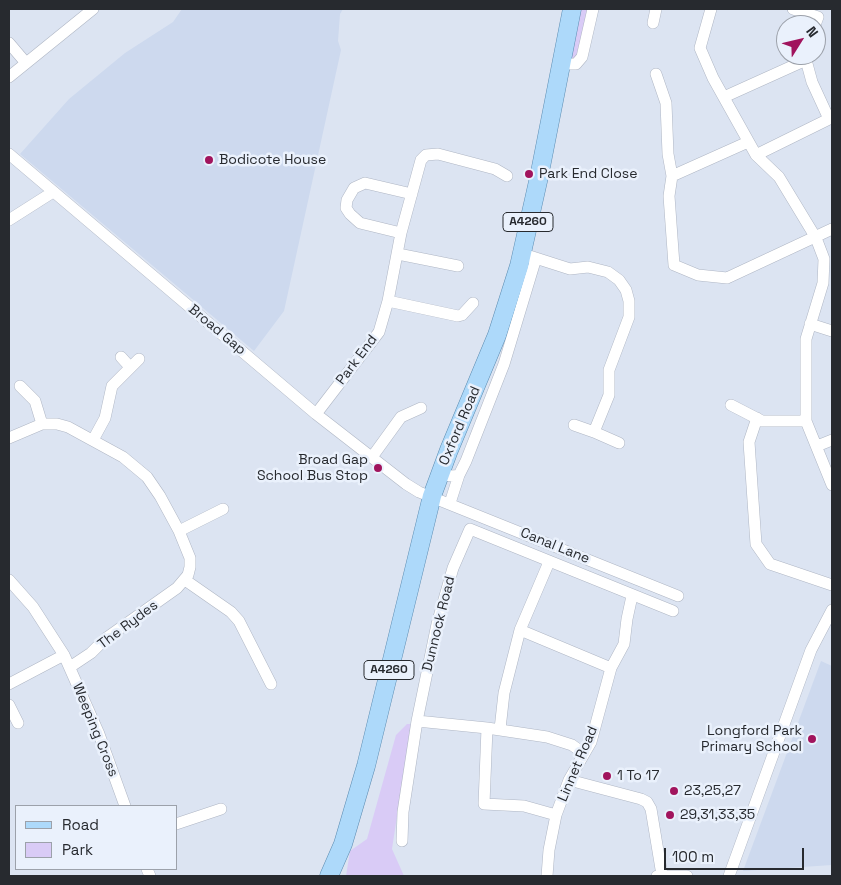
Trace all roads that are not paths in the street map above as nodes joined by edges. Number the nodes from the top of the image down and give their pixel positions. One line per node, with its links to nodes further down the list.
1 (93, 9): 10 (street)
2 (572, 9): 11 (main road, Oxford Road / A4260)
3 (593, 9): 11 (street)
4 (656, 9): 8 (street)
5 (710, 9): 16 (street)
6 (793, 9): 7 (street)
7 (804, 15)
8 (653, 23)
9 (9, 43): 10 (street)
10 (26, 63): 15 (street)
11 (561, 64): 30 (main road, Oxford Road / A4260)
12 (790, 65): 16 (street)
13 (808, 65): 17 (street)
14 (656, 74): 22 (street)
15 (9, 77)
16 (724, 97): 18 (street)
17 (831, 118): 20 (street)
18 (748, 142): 20 (street); 22 (street)
19 (9, 154): 23 (street, Broad Gap)
20 (756, 155): 28 (street)
21 (507, 176): 24 (street, Park End)
22 (672, 176): 28 (street)
23 (53, 192): 25 (street); 42 (street, Broad Gap)
24 (412, 194): 27 (street, Park End); 27 (street)
25 (9, 220)
26 (832, 230): 28 (street)
27 (402, 233): 29 (street, Park End)
28 (816, 238): 34 (street)
29 (398, 254): 31 (street); 32 (street, Park End)
30 (528, 255): 47 (street); 54 (main road, Oxford Road / A4260); 55 (street)
31 (458, 266)
32 (388, 302): 33 (street); 42 (street, Park End)
33 (473, 303)
34 (810, 324): 35 (street); 44 (street)
35 (832, 330)
36 (121, 357): 38 (street)
37 (139, 359): 38 (street)
38 (130, 367): 49 (street)
39 (20, 386): 45 (street)
40 (731, 405): 43 (street)
41 (421, 408): 53 (street)
42 (316, 414): 53 (street, Broad Gap)
43 (757, 418): 44 (street); 64 (street)
44 (806, 421): 52 (street)
45 (42, 424): 48 (street); 49 (street)
46 (574, 425): 47 (street)
47 (594, 432): 51 (street)
48 (9, 438)
49 (93, 440): 60 (street)
50 (832, 440): 52 (street)
51 (619, 443)
52 (816, 446): 56 (street)
53 (372, 457): 57 (street, Broad Gap)
54 (440, 475): 55 (street); 57 (main road, Oxford Road / A4260)
55 (459, 475): 58 (street)
56 (832, 485)
57 (432, 496): 58 (street, Canal Lane); 87 (main road, Oxford Road / A4260)
58 (450, 503): 66 (street, Canal Lane)
59 (223, 509): 60 (street)
60 (179, 531): 63 (street)
61 (549, 562): 65 (street); 69 (street); 76 (street, Dunnock Road)
62 (9, 580): 70 (street, Weeping Cross)
63 (185, 580): 71 (street, The Rydes); 74 (street)
64 (832, 585)
65 (632, 596): 68 (street); 72 (street, Linnet Road)
66 (678, 596)
67 (832, 610): 93 (street)
68 (672, 611)
69 (520, 630): 72 (street); 79 (street)
70 (64, 655): 71 (street, Weeping Cross); 73 (street)
71 (70, 667): 82 (street, Weeping Cross)
72 (611, 668): 80 (street, Linnet Road)
73 (9, 684)
74 (271, 684)
75 (9, 705): 77 (street)
76 (417, 721): 78 (street); 86 (street, Dunnock Road)
77 (18, 723)
78 (487, 728): 79 (street); 84 (street)
79 (500, 729): 80 (street)
80 (583, 753): 81 (street, Linnet Road)
81 (570, 780): 84 (street, Linnet Road); 91 (street)
82 (125, 805)
83 (221, 809): 85 (street)
84 (556, 814): 90 (street, Linnet Road)
85 (178, 823)
86 (402, 841)
87 (343, 844): 88 (main road, Oxford Road / A4260); 89 (main road, Oxford Road / A4260)
88 (329, 876)
89 (340, 876)
90 (547, 876)
91 (659, 876): 92 (street)
92 (687, 876)
93 (730, 876)

